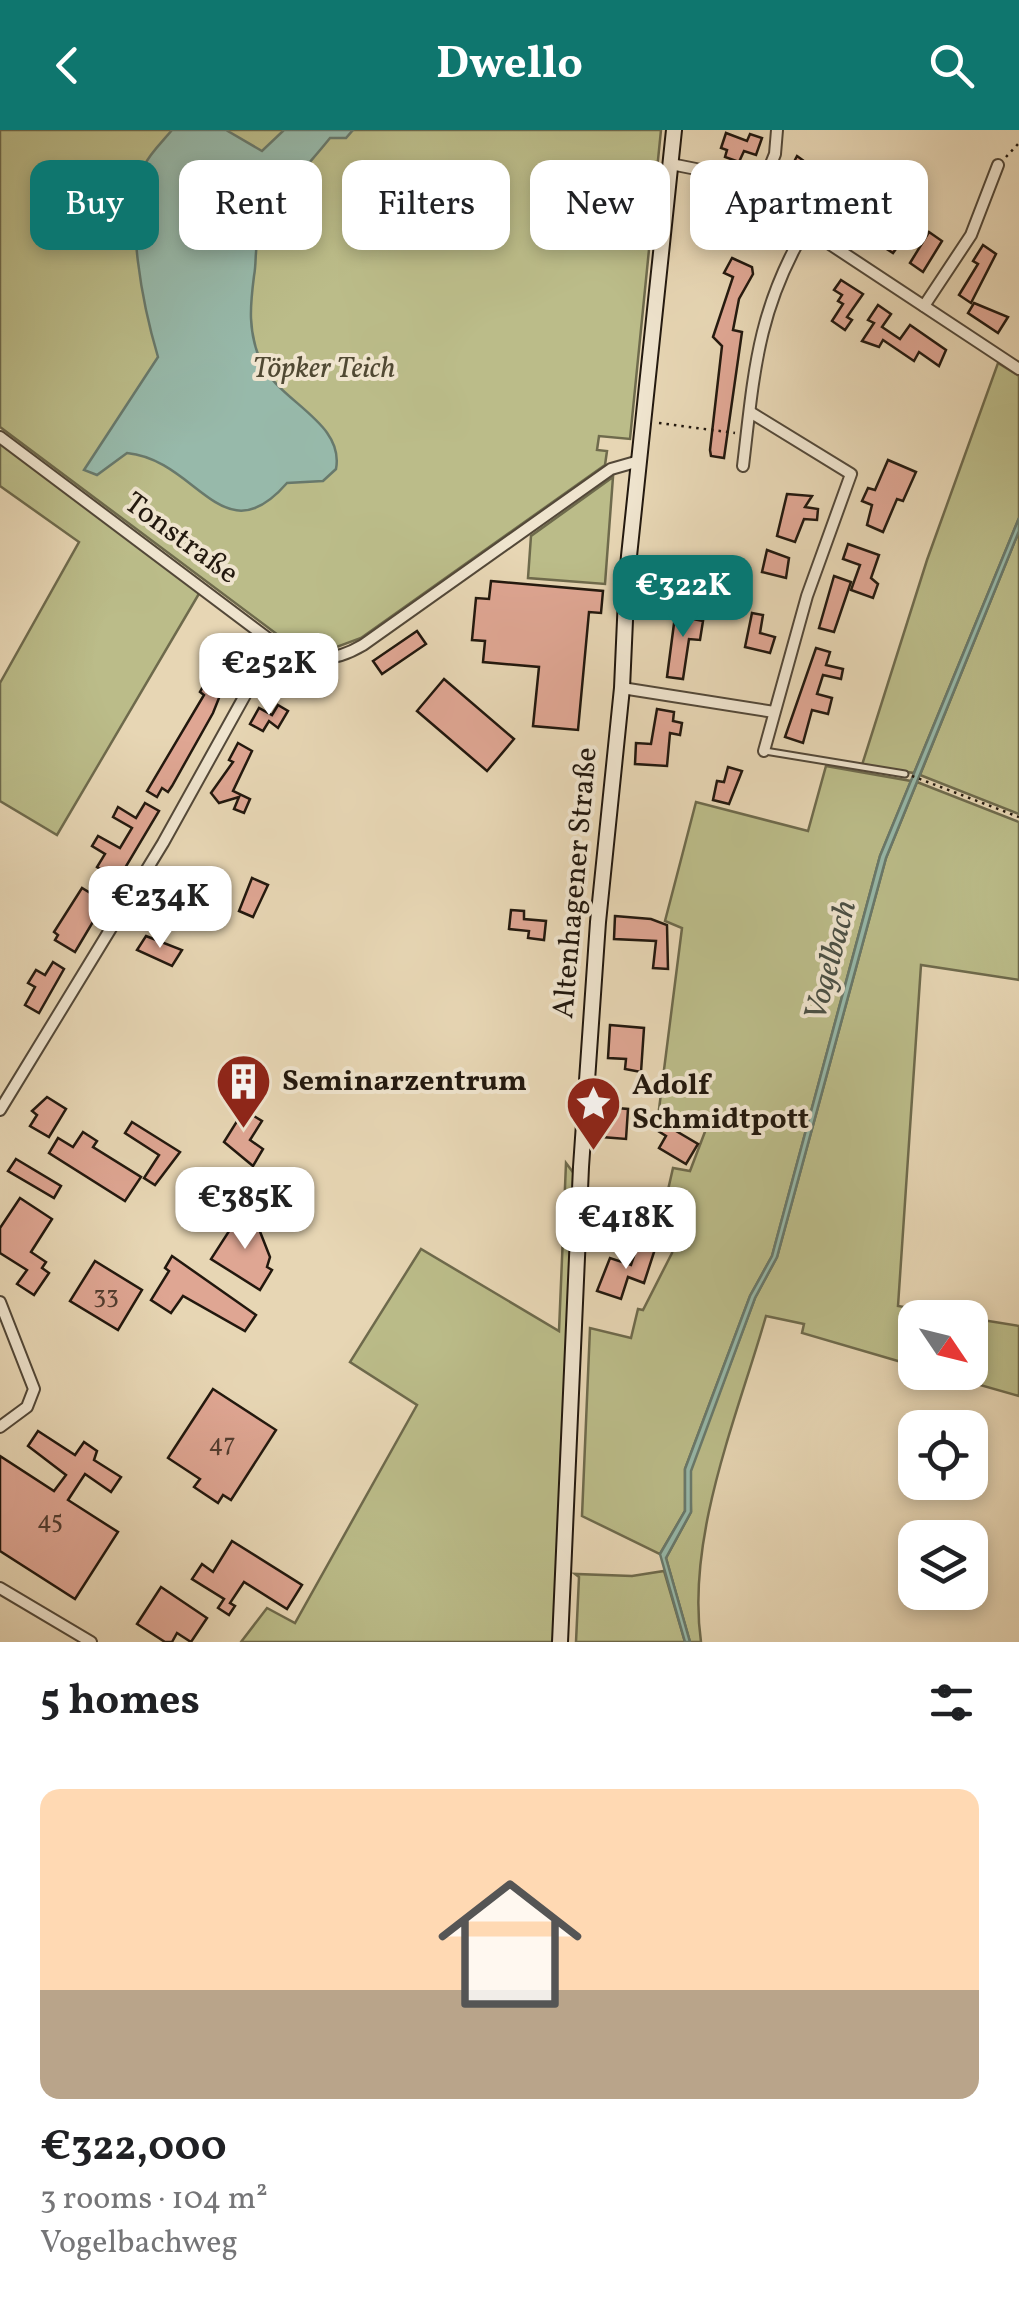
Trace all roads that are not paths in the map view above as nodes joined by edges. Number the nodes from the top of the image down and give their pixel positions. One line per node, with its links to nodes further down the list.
1 (674, 130): 4 (main road, Altenhagener Straße)
2 (777, 130): 3 (street)
3 (773, 160)
4 (671, 164): 6 (street); 13 (main road, Altenhagener Straße)
5 (998, 166): 9 (street)
6 (690, 169)
7 (795, 250): 11 (street)
8 (839, 250): 9 (street)
9 (924, 306): 10 (street)
10 (1019, 369)
11 (750, 412): 14 (street); 17 (street)
12 (0, 437): 15 (street, Tonstraße)
13 (639, 461): 15 (street, Tonstraße); 16 (main road, Altenhagener Straße)
14 (743, 466)
15 (274, 643): 20 (street)
16 (622, 688): 17 (street); 25 (main road, Altenhagener Straße)
17 (774, 712): 18 (street)
18 (764, 751): 19 (lane)
19 (905, 774)
20 (0, 1110)
21 (0, 1302): 22 (street)
22 (0, 1427)
23 (0, 1588): 24 (street)
24 (91, 1642)
25 (560, 1642)

